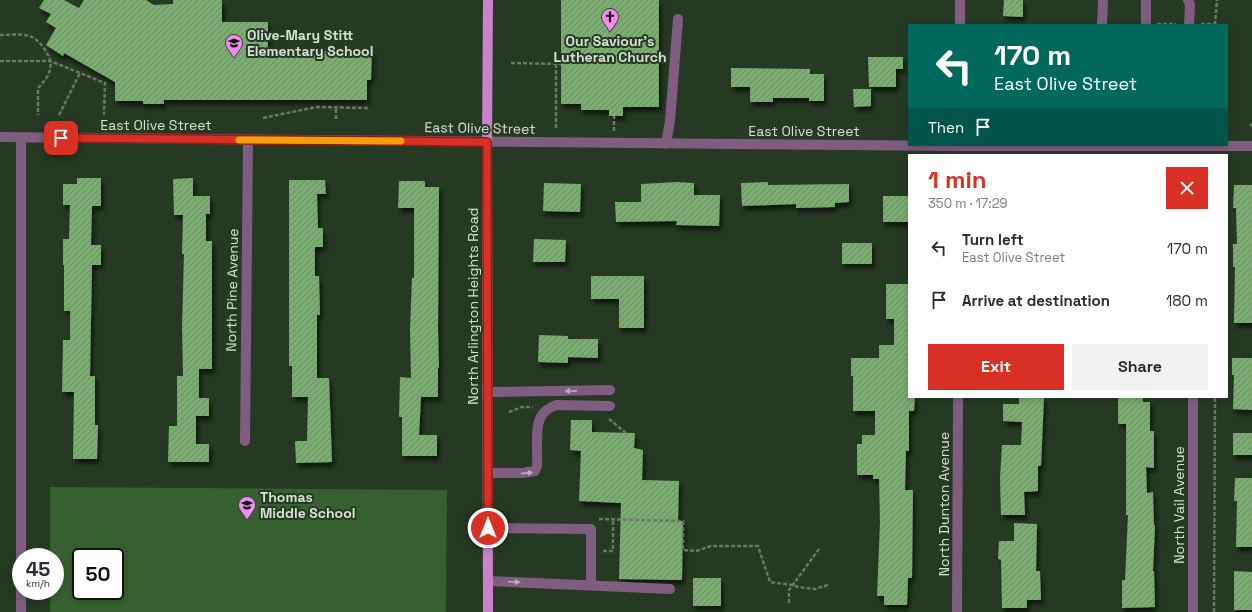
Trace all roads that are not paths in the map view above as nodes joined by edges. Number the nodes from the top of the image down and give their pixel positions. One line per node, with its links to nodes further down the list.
1 (488, 0): 14 (main road, North Arlington Heights Road)
2 (960, 0): 7 (street)
3 (1103, 0): 8 (street)
4 (1146, 0): 9 (street)
5 (1192, 2): 10 (street)
6 (678, 19): 15 (street)
7 (960, 24)
8 (1102, 24)
9 (1146, 24)
10 (1189, 24)
11 (0, 137): 12 (street, East Olive Street)
12 (22, 138): 13 (street, East Olive Street); 27 (street)
13 (248, 140): 14 (street, East Olive Street); 24 (street, North Pine Avenue)
14 (487, 142): 15 (street, East Olive Street); 20 (main road, North Arlington Heights Road)
15 (666, 144): 17 (street, East Olive Street)
16 (1252, 146): 18 (street, East Olive Street)
17 (960, 149): 18 (street, East Olive Street)
18 (1192, 149)
19 (610, 390): 20 (street, one-way to 20)
20 (488, 392): 25 (main road, North Arlington Heights Road)
21 (958, 398): 34 (street, North Dunton Avenue)
22 (1193, 398): 35 (street, North Vail Avenue)
23 (610, 406): 25 (street, one-way to 23)
24 (244, 441)
25 (488, 473): 26 (main road, North Arlington Heights Road)
26 (488, 528): 28 (main road, North Arlington Heights Road); 29 (street)
27 (21, 548)
28 (488, 581): 29 (street, one-way to 29); 33 (main road, North Arlington Heights Road)
29 (591, 586): 30 (street)
30 (670, 589)
31 (21, 600): 32 (street)
32 (21, 612)
33 (488, 612)
34 (957, 612)
35 (1193, 612)

